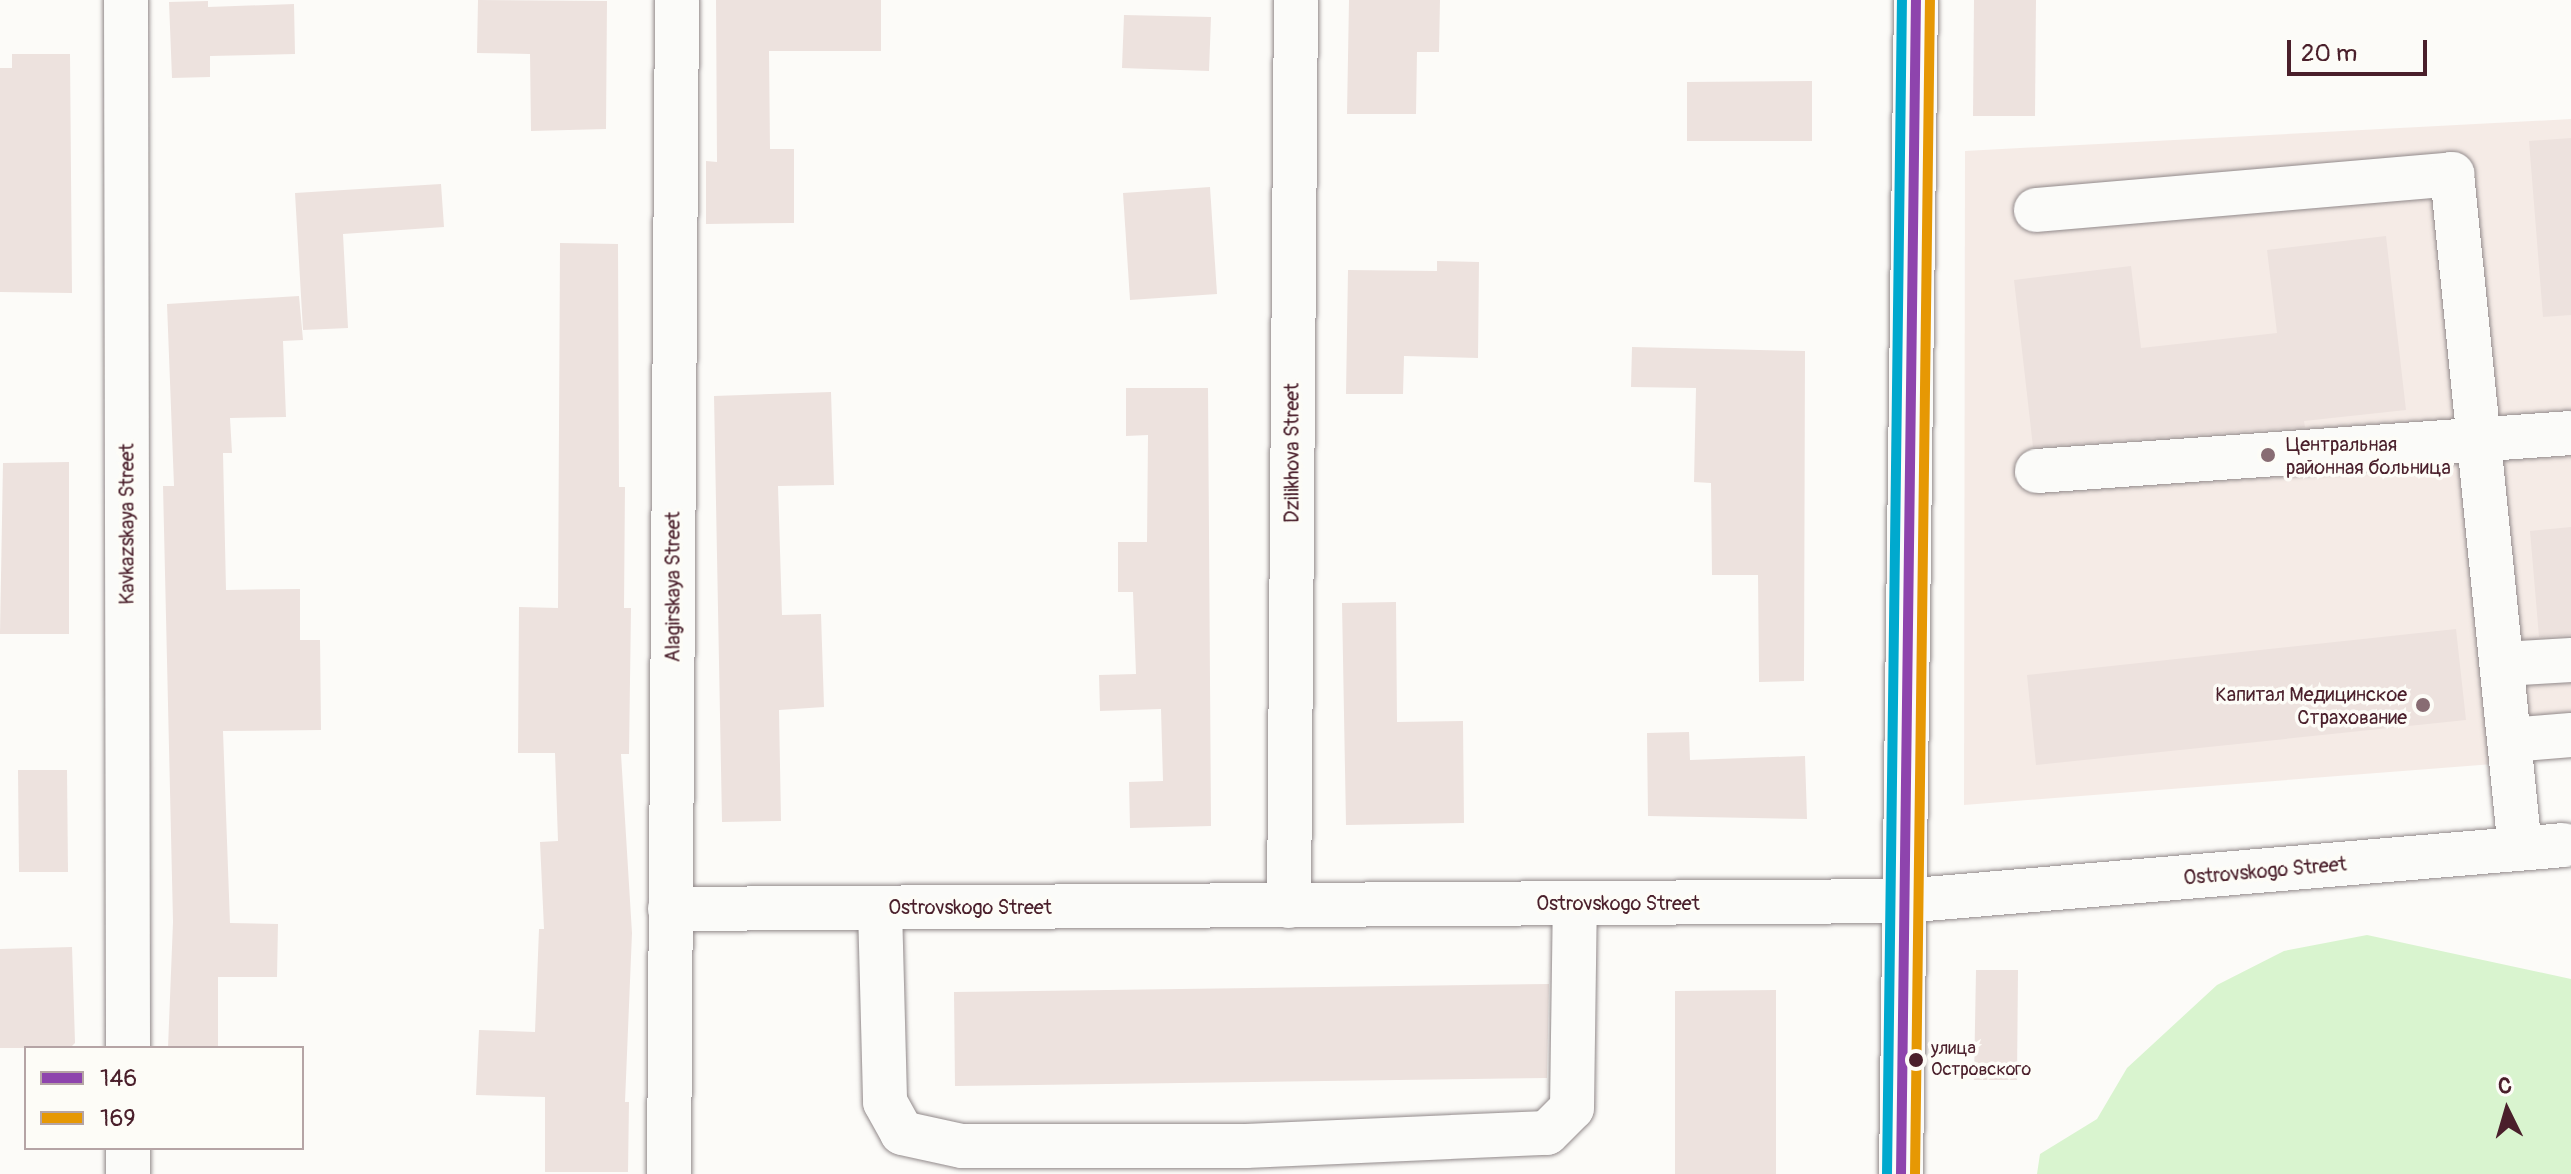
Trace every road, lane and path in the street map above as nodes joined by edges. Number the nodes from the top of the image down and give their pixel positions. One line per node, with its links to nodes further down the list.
1 (126, 0): 20 (street, Kavkazskaya Street)
2 (677, 0): 19 (street, Alagirskaya Street)
3 (1296, 0): 17 (street, Dzilikhova Street)
4 (1916, 0): 15 (street)
5 (2036, 210): 7 (street)
6 (2571, 433): 7 (street)
7 (2482, 441): 8 (street); 10 (street)
8 (2037, 471)
9 (2571, 660): 10 (street)
10 (2503, 664): 12 (street)
11 (2571, 735): 12 (street)
12 (2510, 740): 14 (street)
13 (2564, 845): 14 (street, Ostrovskogo Street)
14 (2520, 849): 15 (street, Ostrovskogo Street)
15 (1903, 901): 16 (street, Ostrovskogo Street); 24 (street)
16 (1575, 904): 17 (street, Ostrovskogo Street); 18 (street)
17 (1289, 906): 18 (street, Ostrovskogo Street)
18 (880, 908): 19 (street, Ostrovskogo Street)
19 (670, 909): 23 (street, Alagirskaya Street)
20 (128, 1046)
21 (128, 1150): 22 (street)
22 (128, 1174)
23 (669, 1174)
24 (1901, 1174)

